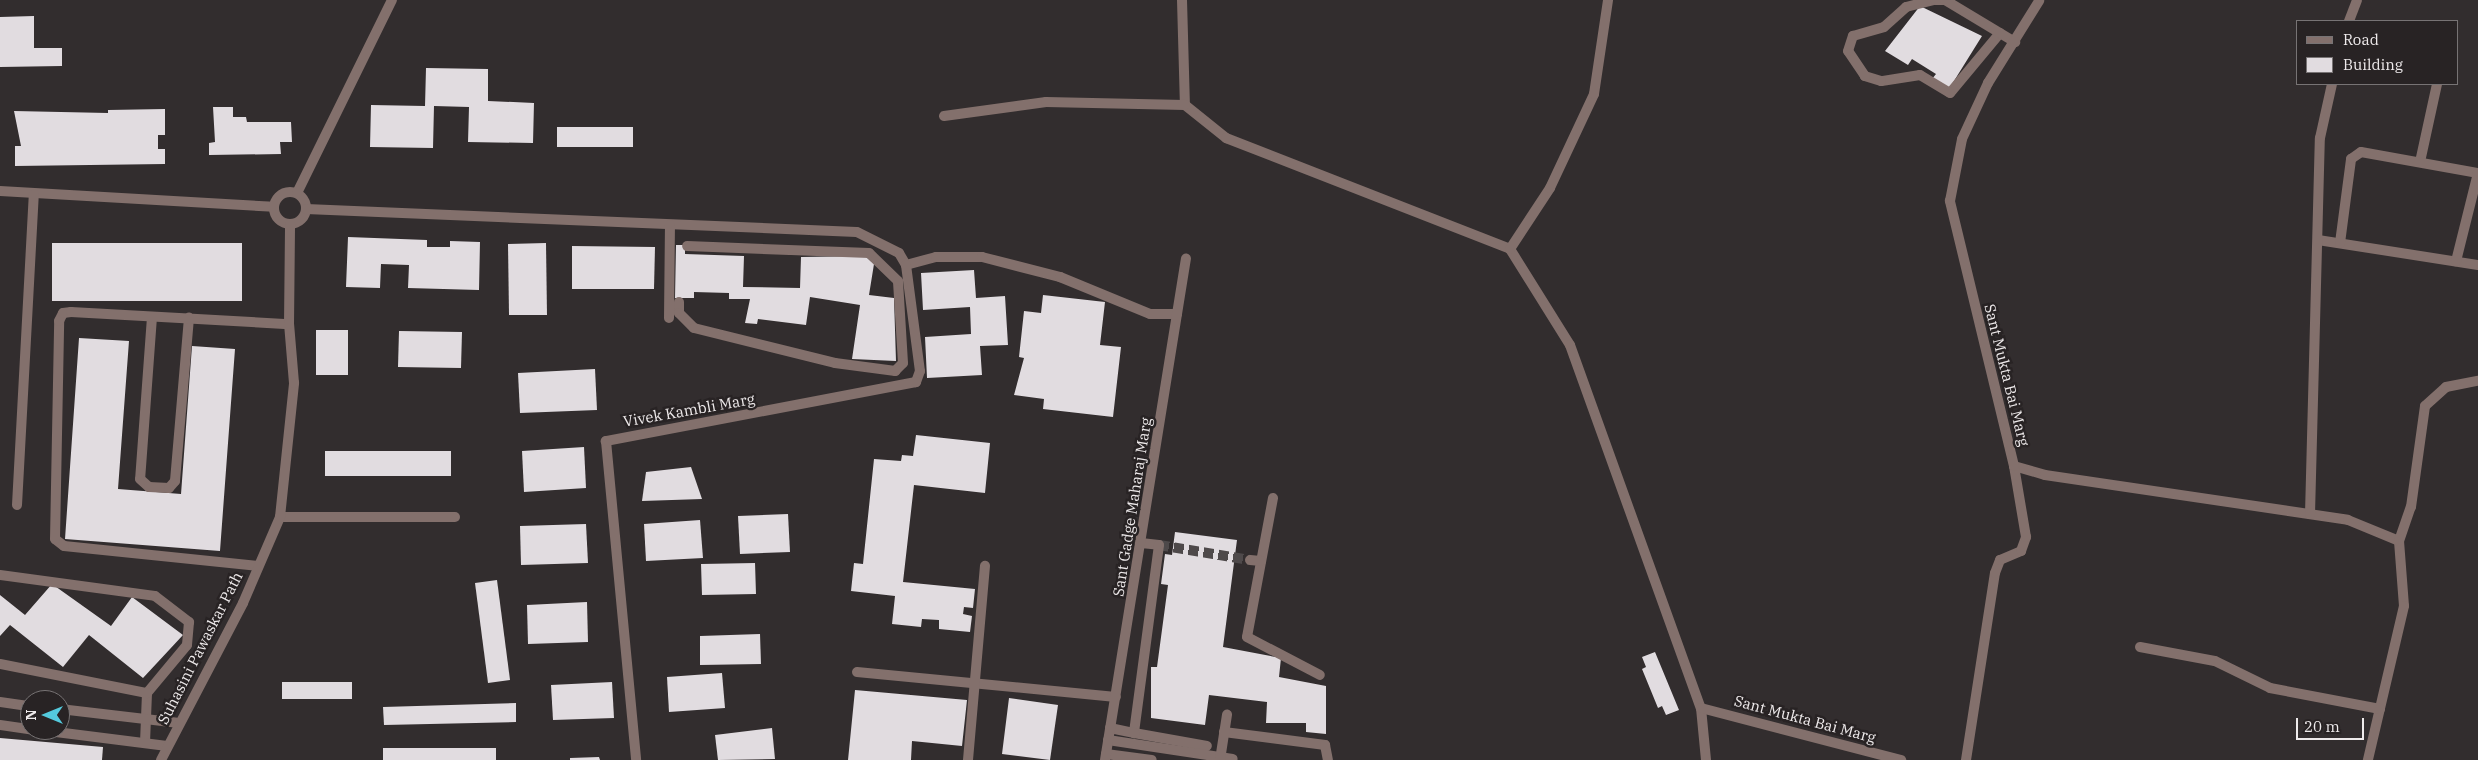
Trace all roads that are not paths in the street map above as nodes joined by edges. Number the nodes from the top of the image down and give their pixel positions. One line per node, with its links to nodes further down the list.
1 (392, 0): 16 (street)
2 (1182, 0): 11 (street)
3 (1608, 0): 29 (street)
4 (2356, 0): 6 (street)
5 (2039, 1): 8 (street, Sant Mukta Bai Marg)
6 (2349, 20)
7 (2000, 33): 7 (street); 8 (street)
8 (2015, 42): 41 (street, Sant Mukta Bai Marg)
9 (2332, 85): 24 (street)
10 (2438, 85): 13 (street)
11 (1185, 105): 12 (street); 29 (street)
12 (944, 116)
13 (2420, 162): 14 (street); 25 (street)
14 (2478, 173): 31 (street)
15 (0, 191): 17 (street)
16 (297, 193): 18 (street); 19 (street)
17 (34, 194): 18 (street); 43 (street)
18 (274, 207): 20 (street)
19 (306, 208): 20 (street); 21 (street)
20 (290, 224): 39 (street, Suhasini Pawaskar Path)
21 (670, 225): 22 (street); 38 (street)
22 (740, 228): 23 (street); 27 (street)
23 (804, 230): 28 (street); 32 (street)
24 (2318, 240): 25 (street); 44 (street)
25 (2340, 243): 31 (street)
26 (687, 246): 27 (street)
27 (739, 247): 28 (street)
28 (804, 249): 34 (street)
29 (1510, 249): 63 (street)
30 (1186, 258): 35 (street, Sant Gadge Maharaj Marg)
31 (2456, 262): 33 (street)
32 (906, 265): 35 (street); 84 (street, Vivek Kambli Marg)
33 (2478, 265)
34 (679, 302)
35 (1177, 314): 48 (street, Sant Gadge Maharaj Marg)
36 (152, 317): 37 (street); 37 (street); 51 (street)
37 (189, 318): 39 (street)
38 (669, 318)
39 (289, 324): 45 (street, Suhasini Pawaskar Path)
40 (2478, 382): 47 (street)
41 (2014, 466): 44 (street); 90 (street, Sant Mukta Bai Marg)
42 (1274, 498): 50 (street)
43 (17, 505)
44 (2310, 514): 47 (street)
45 (280, 517): 46 (street); 51 (street, Suhasini Pawaskar Path)
46 (455, 517)
47 (2399, 541): 64 (street)
48 (1141, 543): 60 (street, Sant Gadge Maharaj Marg); 73 (street)
49 (1250, 560): 50 (street)
50 (1261, 562): 57 (street)
51 (258, 566): 68 (street, Suhasini Pawaskar Path)
52 (985, 566): 58 (street)
53 (0, 575): 59 (street)
54 (2140, 647): 64 (street)
55 (0, 664): 59 (street)
56 (857, 672): 58 (street)
57 (1320, 675)
58 (976, 682): 60 (street); 85 (street)
59 (147, 692): 67 (street)
60 (1116, 697): 71 (street, Sant Gadge Maharaj Marg)
61 (0, 702): 62 (street)
62 (20, 705)
63 (1700, 708): 88 (street); 89 (street, Sant Mukta Bai Marg)
64 (2380, 709): 91 (street)
65 (70, 710): 67 (street)
66 (1227, 715): 72 (street)
67 (146, 719): 68 (street); 76 (street)
68 (179, 723): 77 (street, Suhasini Pawaskar Path)
69 (0, 725): 70 (street)
70 (20, 728)
71 (1110, 728): 73 (street); 75 (street, Sant Gadge Maharaj Marg)
72 (1224, 732): 81 (street); 87 (street)
73 (1134, 733): 78 (street)
74 (70, 734): 76 (street)
75 (1108, 740): 79 (street, Sant Gadge Maharaj Marg); 81 (street)
76 (145, 743): 77 (street)
77 (167, 746): 83 (street, Suhasini Pawaskar Path)
78 (1206, 746)
79 (1105, 757): 80 (street)
80 (1124, 758): 86 (street)
81 (1220, 758): 82 (street)
82 (1233, 759)
83 (161, 760)
84 (636, 760)
85 (968, 760)
86 (1152, 760)
87 (1328, 760)
88 (1706, 760)
89 (1901, 760)
90 (1966, 760)
91 (2368, 760)

